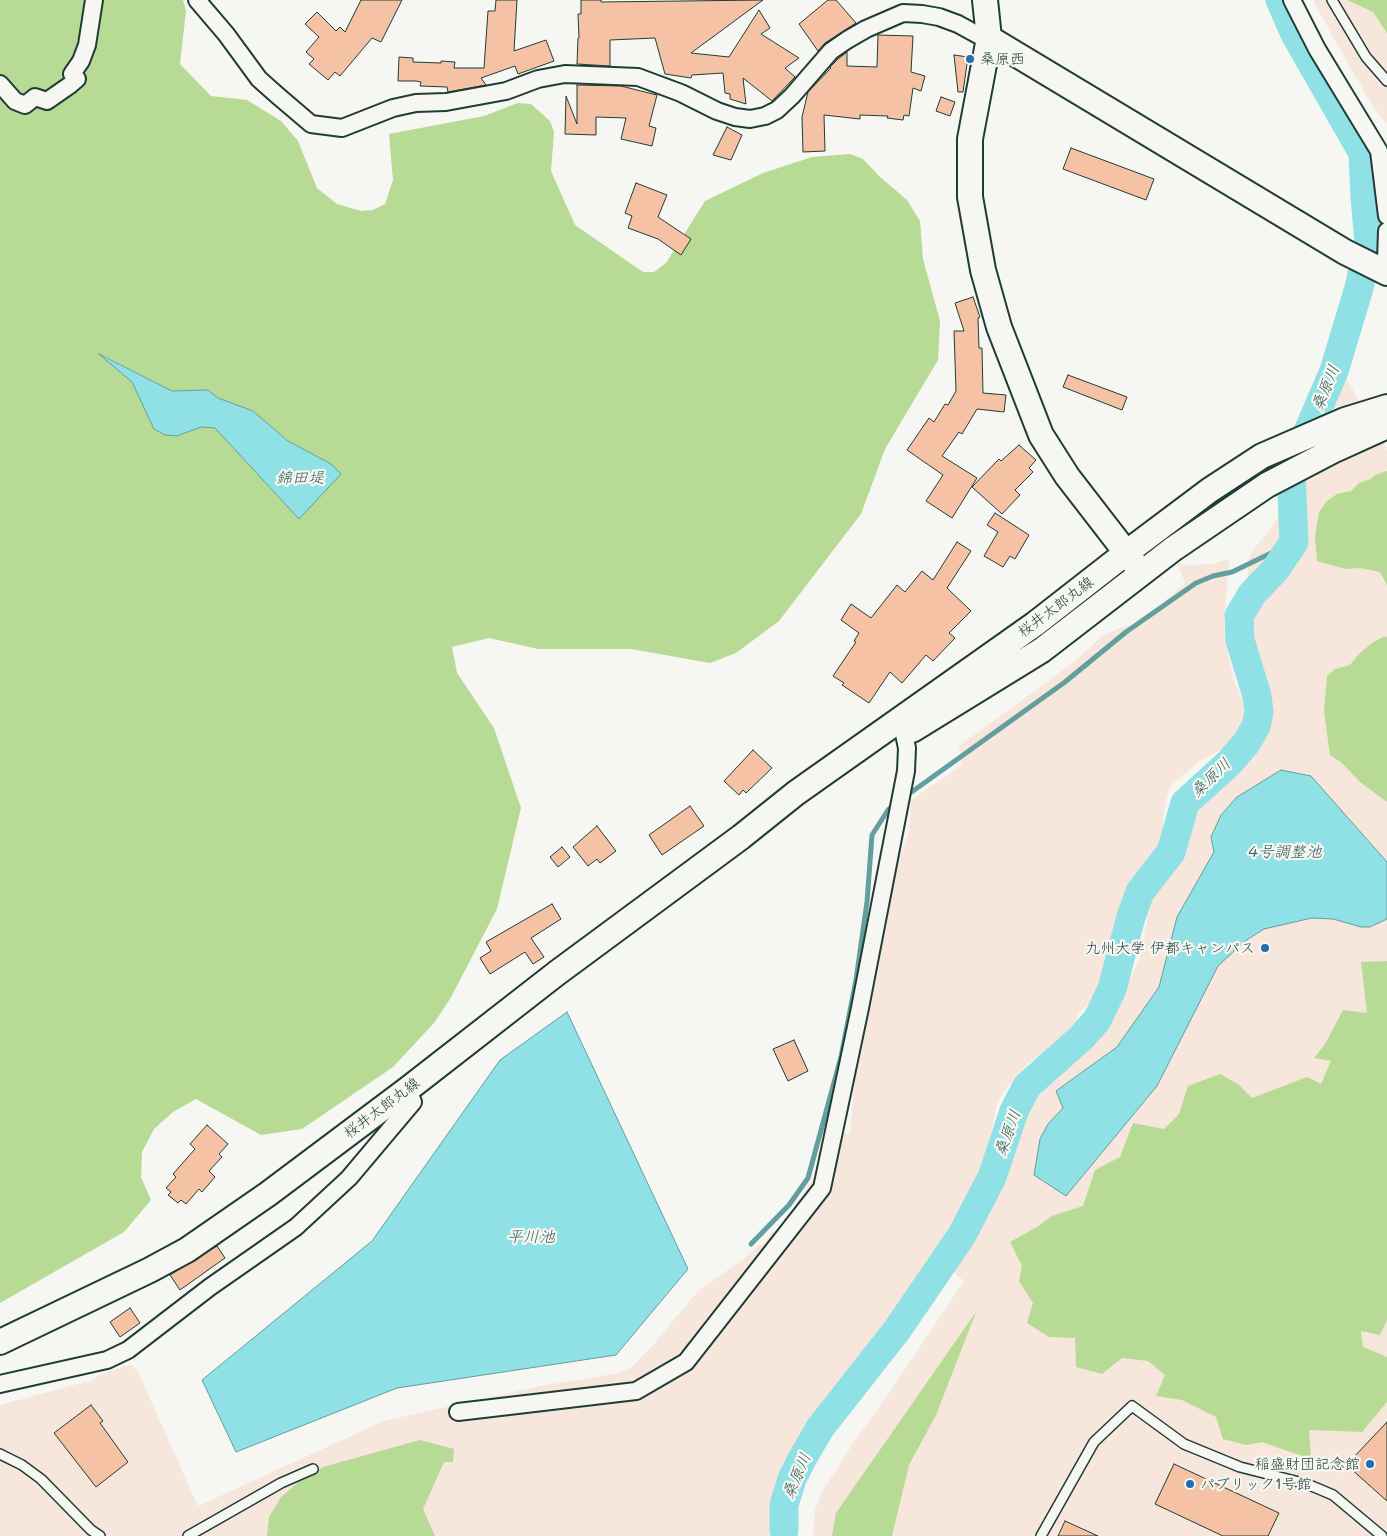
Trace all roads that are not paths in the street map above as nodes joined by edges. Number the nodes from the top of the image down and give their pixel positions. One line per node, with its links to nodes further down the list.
1 (94, 0): 8 (street)
2 (197, 0): 6 (street)
3 (985, 0): 6 (main road)
4 (1292, 0): 9 (street)
5 (1332, 0): 7 (lane)
6 (988, 38): 11 (main road); 14 (main road)
7 (1387, 81)
8 (0, 84)
9 (1387, 216)
10 (1387, 231): 11 (street)
11 (1381, 270)
12 (1387, 406): 14 (main road, 桜井太郎丸線)
13 (1387, 426): 15 (main road, 桜井太郎丸線)
14 (1126, 552): 15 (main road); 16 (main road, 桜井太郎丸線)
15 (1142, 572): 16 (main road, 桜井太郎丸線)
16 (903, 727): 17 (main road, 桜井太郎丸線); 20 (street)
17 (408, 1089): 18 (main road, 桜井太郎丸線); 19 (street)
18 (0, 1342)
19 (0, 1384)
20 (458, 1412)
21 (0, 1454): 23 (lane)
22 (313, 1469): 24 (lane)
23 (100, 1536)
24 (188, 1536)
25 (1041, 1536): 26 (lane)
26 (1382, 1536)

